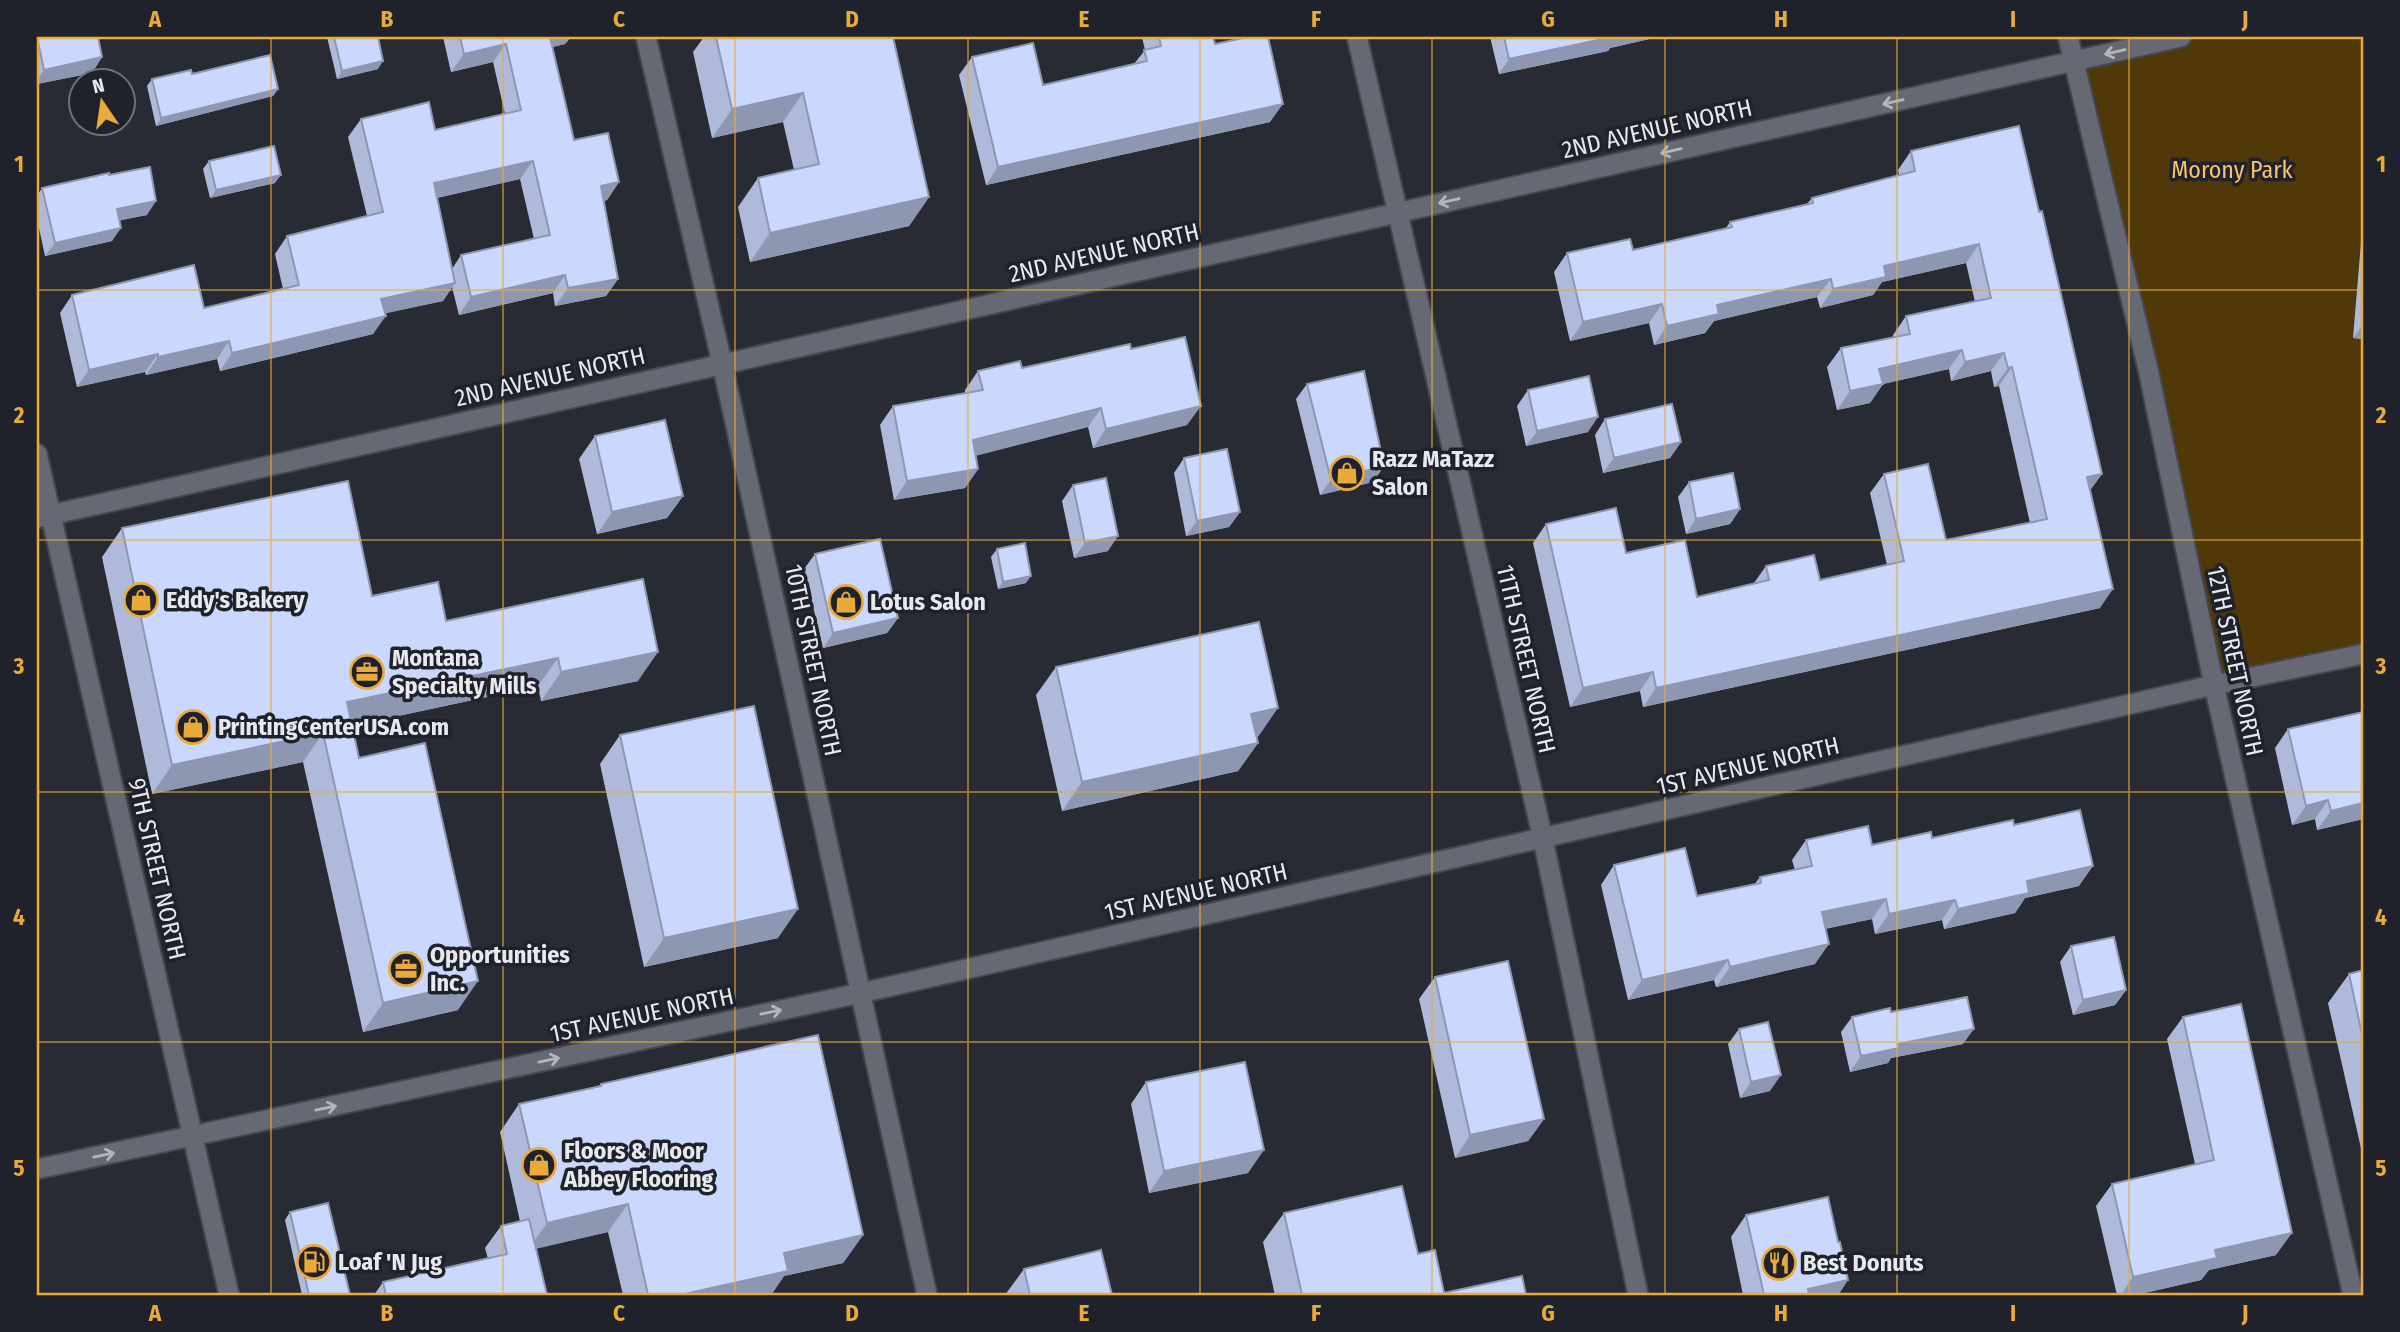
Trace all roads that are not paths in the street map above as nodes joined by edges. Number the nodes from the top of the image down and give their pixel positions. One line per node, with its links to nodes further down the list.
1 (646, 37): 7 (main road, 10TH STREET NORTH)
2 (1357, 37): 6 (main road, 11TH STREET NORTH)
3 (2068, 37): 5 (main road, 12TH STREET NORTH)
4 (2181, 37): 5 (main road, 2ND AVENUE NORTH, one-way to 5)
5 (2073, 62): 6 (main road, 2ND AVENUE NORTH, one-way to 6); 11 (main road, 12TH STREET NORTH)
6 (1397, 212): 7 (main road, 2ND AVENUE NORTH); 12 (main road, 11TH STREET NORTH)
7 (722, 363): 9 (main road, 2ND AVENUE NORTH); 13 (main road, 10TH STREET NORTH)
8 (37, 454): 9 (main road, 9TH STREET NORTH)
9 (43, 516): 14 (main road, 9TH STREET NORTH)
10 (2363, 654): 11 (main road, 1ST AVENUE NORTH)
11 (2214, 685): 12 (main road, 1ST AVENUE NORTH); 19 (main road, 12TH STREET NORTH)
12 (1542, 839): 13 (main road, 1ST AVENUE NORTH); 18 (main road, 11TH STREET NORTH)
13 (862, 993): 14 (main road, 1ST AVENUE NORTH, one-way to 13); 17 (main road, 10TH STREET NORTH)
14 (193, 1136): 15 (main road, 1ST AVENUE NORTH, one-way to 14); 16 (main road, 9TH STREET NORTH)
15 (37, 1169)
16 (229, 1295)
17 (927, 1295)
18 (1638, 1295)
19 (2353, 1295)

